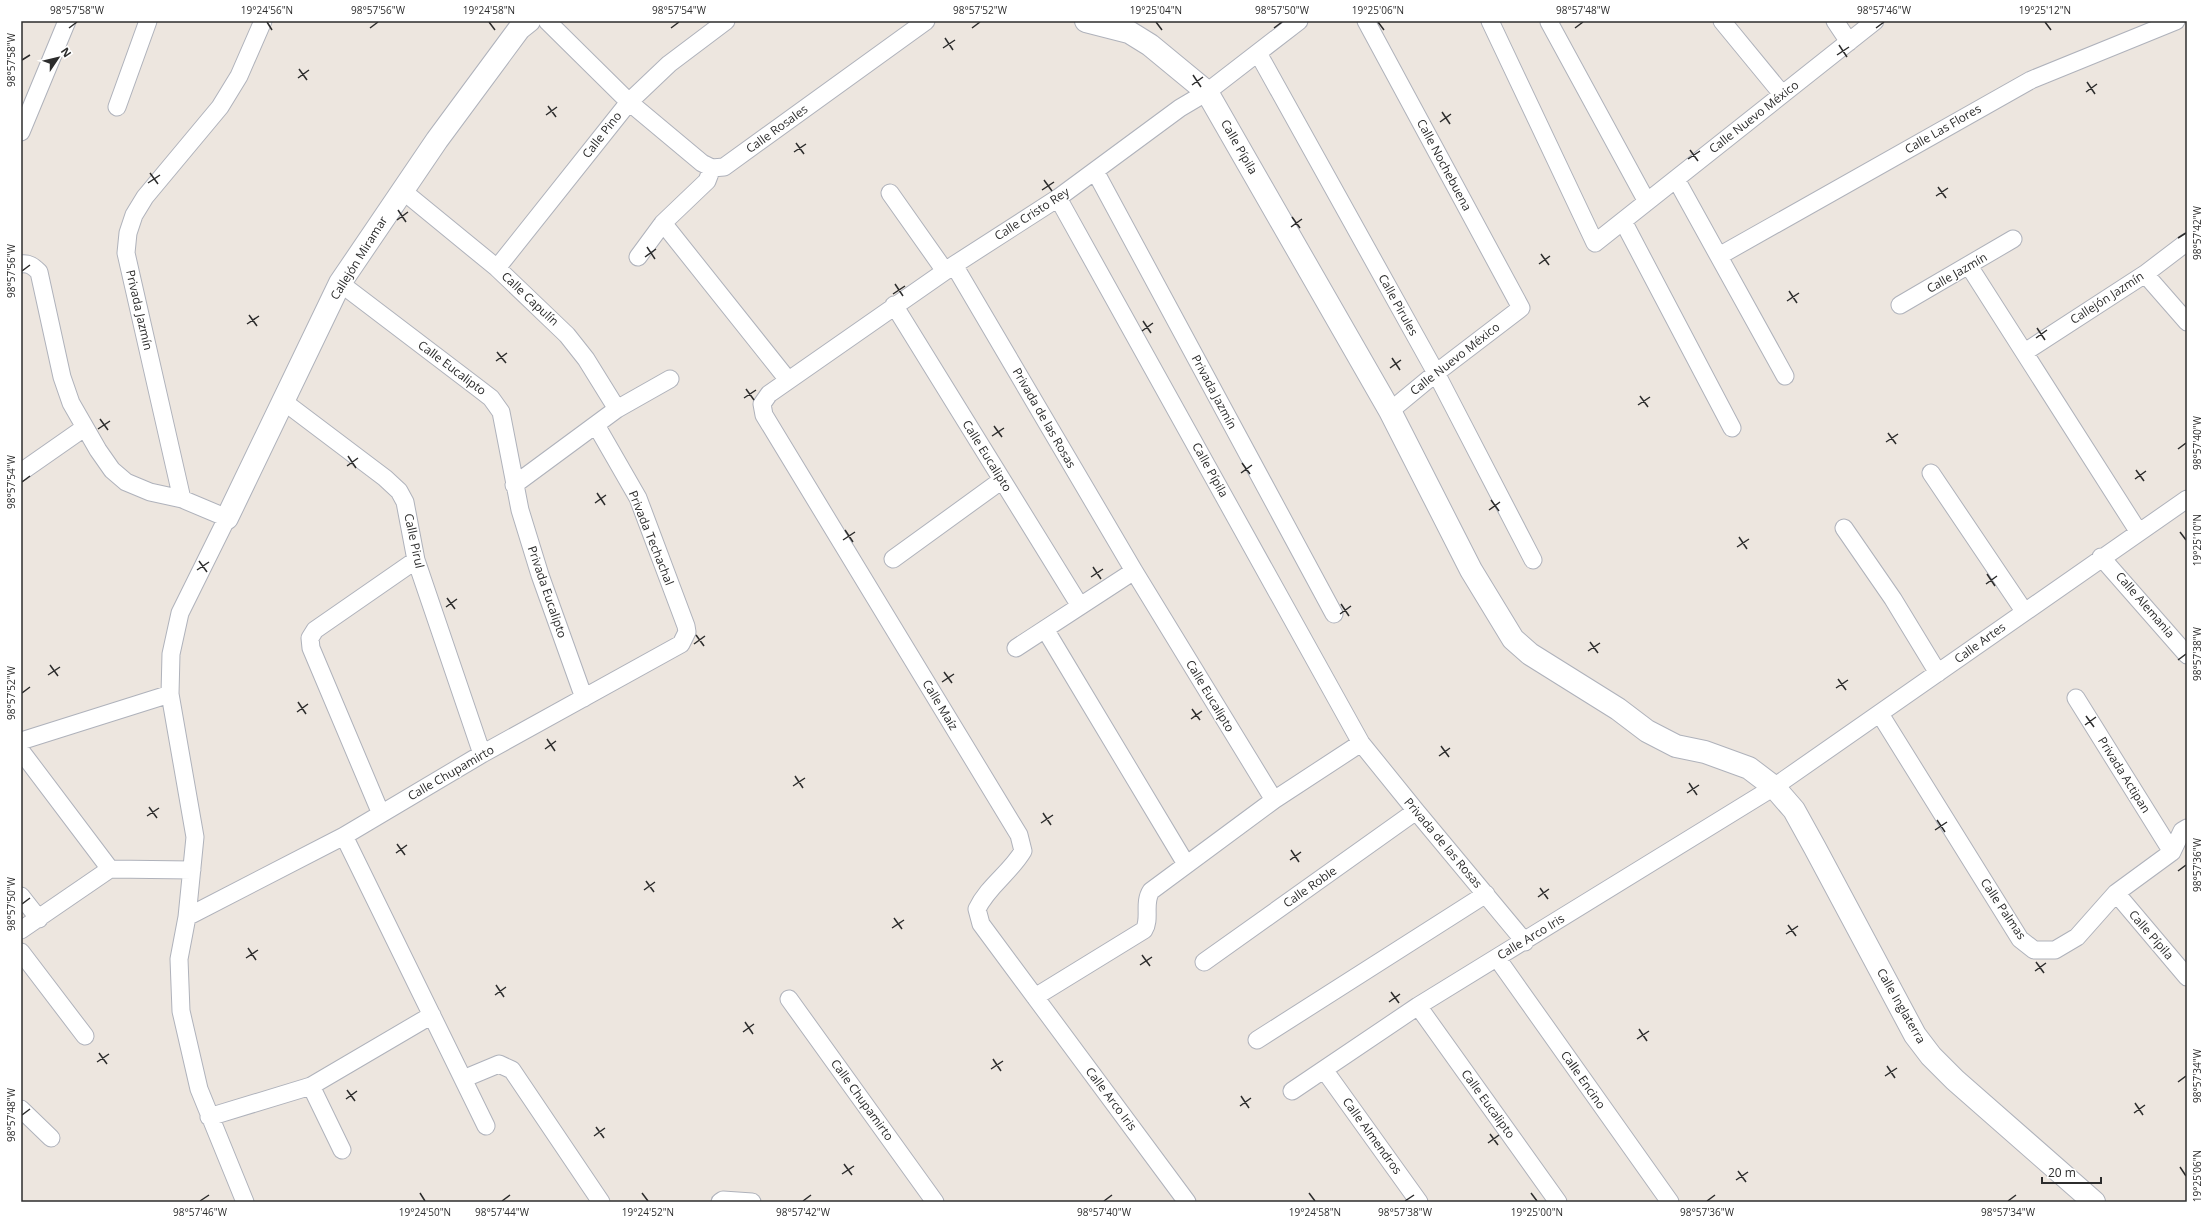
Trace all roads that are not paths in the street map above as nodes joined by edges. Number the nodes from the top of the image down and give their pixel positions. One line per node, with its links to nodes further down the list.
1 (67, 21): 23 (street)
2 (148, 21): 22 (street)
3 (263, 21): 63 (street, Privada Jazmín)
4 (529, 21): 27 (street, Callejón Miramar)
5 (547, 21): 21 (street)
6 (726, 21): 21 (street, Calle Pino)
7 (926, 21): 24 (street, Calle Rosales)
8 (1086, 21): 19 (street)
9 (1299, 21): 18 (street, Calle Cristo Rey)
10 (1366, 21): 45 (street, Calle Nochebuena)
11 (1490, 21): 31 (street, Calle Nuevo México)
12 (1551, 21): 30 (street)
13 (1722, 21): 20 (street)
14 (1835, 21): 17 (street)
15 (1875, 21): 17 (street, Calle Nuevo México)
16 (2176, 21): 36 (street, Calle Las Flores)
17 (1849, 42): 20 (street, Calle Nuevo México)
18 (1258, 53): 19 (street, Calle Cristo Rey); 48 (street, Calle Pirules)
19 (1207, 92): 25 (street, Calle Cristo Rey); 55 (street, Calle Pípila)
20 (1782, 94): 26 (street, Calle Nuevo México)
21 (628, 102): 24 (street); 39 (street, Calle Pino)
22 (117, 107)
23 (21, 132)
24 (712, 168): 32 (street)
25 (1094, 171): 29 (street, Calle Cristo Rey); 75 (street, Privada Jazmín)
26 (1676, 179): 30 (street, Calle Nuevo México); 36 (street)
27 (403, 191): 39 (street, Calle Capulín); 42 (street, Callejón Miramar)
28 (890, 193): 40 (street, Privada de las Rosas)
29 (1058, 198): 40 (street, Calle Cristo Rey); 86 (street, Calle Pípila)
30 (1646, 202): 31 (street, Calle Nuevo México)
31 (1623, 221): 58 (street)
32 (664, 223): 35 (street); 51 (street)
33 (2013, 240): 38 (street, Calle Jazmín)
34 (2187, 242): 41 (street, Callejón Jazmín)
35 (638, 256)
36 (1720, 256): 49 (street)
37 (21, 264): 57 (street)
38 (1969, 266): 43 (street, Calle Jazmín); 47 (street)
39 (497, 268): 54 (street, Calle Capulín)
40 (949, 268): 44 (street, Calle Cristo Rey); 72 (street, Privada de las Rosas)
41 (2145, 274): 46 (street); 47 (street, Callejón Jazmín)
42 (340, 283): 52 (street, Callejón Miramar); 62 (street, Calle Eucalipto)
43 (1900, 305)
44 (894, 306): 51 (street, Calle Cristo Rey); 61 (street, Calle Eucalipto)
45 (1521, 308): 48 (street, Calle Nuevo México)
46 (2187, 322)
47 (2025, 352): 67 (street)
48 (1436, 373): 55 (street, Calle Nuevo México); 71 (street, Calle Pirules)
49 (1785, 376)
50 (670, 379): 54 (street)
51 (788, 380): 53 (street, Calle Cristo Rey)
52 (283, 401): 65 (street, Callejón Miramar); 70 (street, Calle Pirul)
53 (762, 404): 110 (street, Calle Maíz)
54 (617, 410): 56 (street)
55 (1390, 411): 89 (street, Calle Inglaterra)
56 (596, 425): 62 (street); 77 (street, Privada Techachal)
57 (84, 428): 59 (street); 63 (street)
58 (1732, 428)
59 (21, 472)
60 (1931, 473): 74 (street)
61 (1002, 480): 69 (street); 73 (street, Calle Eucalipto)
62 (514, 485): 82 (street, Privada Eucalipto)
63 (182, 499): 65 (street)
64 (2185, 504): 67 (street, Calle Artes)
65 (227, 518): 81 (street)
66 (1844, 528): 80 (street)
67 (2138, 531): 68 (street, Calle Artes)
68 (2102, 557): 74 (street, Calle Artes); 79 (street, Calle Alemania)
69 (893, 559)
70 (416, 560): 88 (street, Calle Pirul); 92 (street)
71 (1533, 560)
72 (1134, 571): 73 (street); 90 (street, Calle Eucalipto)
73 (1080, 606): 76 (street)
74 (2024, 611): 80 (street, Calle Artes)
75 (1334, 614)
76 (1045, 629): 78 (street); 96 (street)
77 (685, 638): 82 (street, Calle Chupamirto)
78 (1016, 648)
79 (2187, 655)
80 (1938, 673): 84 (street, Calle Artes)
81 (170, 694): 85 (street); 98 (street)
82 (584, 698): 88 (street, Calle Chupamirto)
83 (2076, 698): 95 (street, Privada Actipan)
84 (1880, 714): 89 (street, Calle Artes); 99 (street, Calle Palmas)
85 (21, 741)
86 (1361, 743): 90 (street); 91 (street, Privada de las Rosas)
87 (21, 751): 97 (street)
88 (482, 754): 92 (street, Calle Chupamirto)
89 (1774, 787): 105 (street, Calle Arco Iris); 134 (street, Calle Inglaterra)
90 (1274, 800): 96 (street)
91 (1416, 811): 100 (street, Privada de las Rosas); 108 (street, Calle Roble)
92 (381, 814): 94 (street, Calle Chupamirto)
93 (2187, 828): 95 (street, Calle Palmas)
94 (344, 836): 102 (street, Calle Chupamirto); 113 (street)
95 (2172, 852): 99 (street, Calle Palmas)
96 (1186, 864): 110 (street)
97 (110, 869): 98 (street); 103 (street)
98 (192, 870): 102 (street)
99 (2116, 893): 109 (street, Calle Pípila)
100 (1486, 894): 105 (street, Privada de las Rosas); 115 (street)
101 (21, 896): 103 (street)
102 (187, 917): 121 (street)
103 (39, 919): 104 (street)
104 (21, 930)
105 (1525, 942): 107 (street, Calle Arco Iris)
106 (21, 952): 114 (street)
107 (1497, 958): 112 (street, Calle Arco Iris); 133 (street, Calle Encino)
108 (1204, 962)
109 (2187, 977)
110 (1035, 997): 130 (street, Calle Arco Iris)
111 (789, 998): 129 (street, Calle Chupamirto)
112 (1418, 1006): 116 (street, Calle Arco Iris); 132 (street, Calle Eucalipto)
113 (432, 1015): 117 (street); 118 (street)
114 (85, 1036)
115 (1257, 1040)
116 (1324, 1071): 119 (street, Calle Arco Iris); 131 (street, Calle Almendros)
117 (462, 1079): 122 (street); 126 (street)
118 (311, 1086): 121 (street); 124 (street)
119 (1292, 1091)
120 (21, 1109): 123 (street)
121 (209, 1117): 125 (street)
122 (486, 1126)
123 (51, 1138)
124 (342, 1150)
125 (245, 1202)
126 (601, 1202)
127 (720, 1202): 128 (street)
128 (752, 1202)
129 (935, 1202)
130 (1187, 1202)
131 (1419, 1202)
132 (1558, 1202)
133 (1670, 1202)
134 (2094, 1202)

